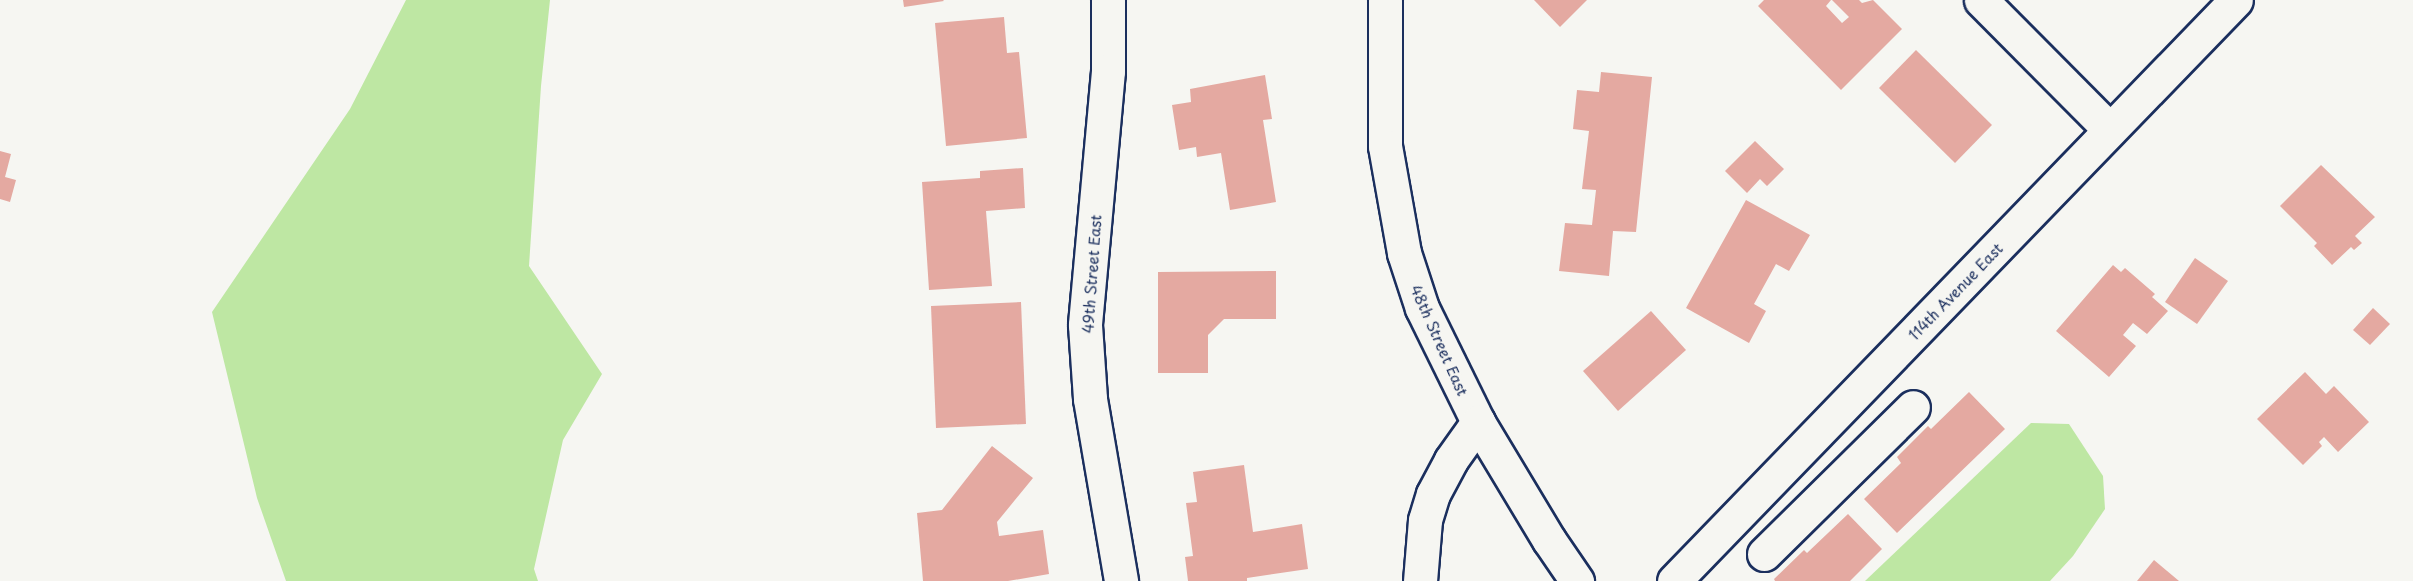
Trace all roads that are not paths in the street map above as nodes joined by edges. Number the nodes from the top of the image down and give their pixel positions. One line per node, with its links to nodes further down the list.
1 (1108, 0): 12 (street, 49th Street East)
2 (1385, 0): 7 (street, 48th Street East)
3 (1981, 0): 5 (street)
4 (2236, 0): 5 (street, 114th Avenue East)
5 (2109, 129): 8 (street, 114th Avenue East)
6 (1913, 407): 9 (street)
7 (1478, 422): 11 (street); 13 (street, 48th Street East)
8 (1799, 453): 9 (street); 14 (street, 114th Avenue East)
9 (1833, 486): 10 (street)
10 (1764, 554)
11 (1429, 574)
12 (1121, 581)
13 (1577, 581)
14 (1674, 581)

